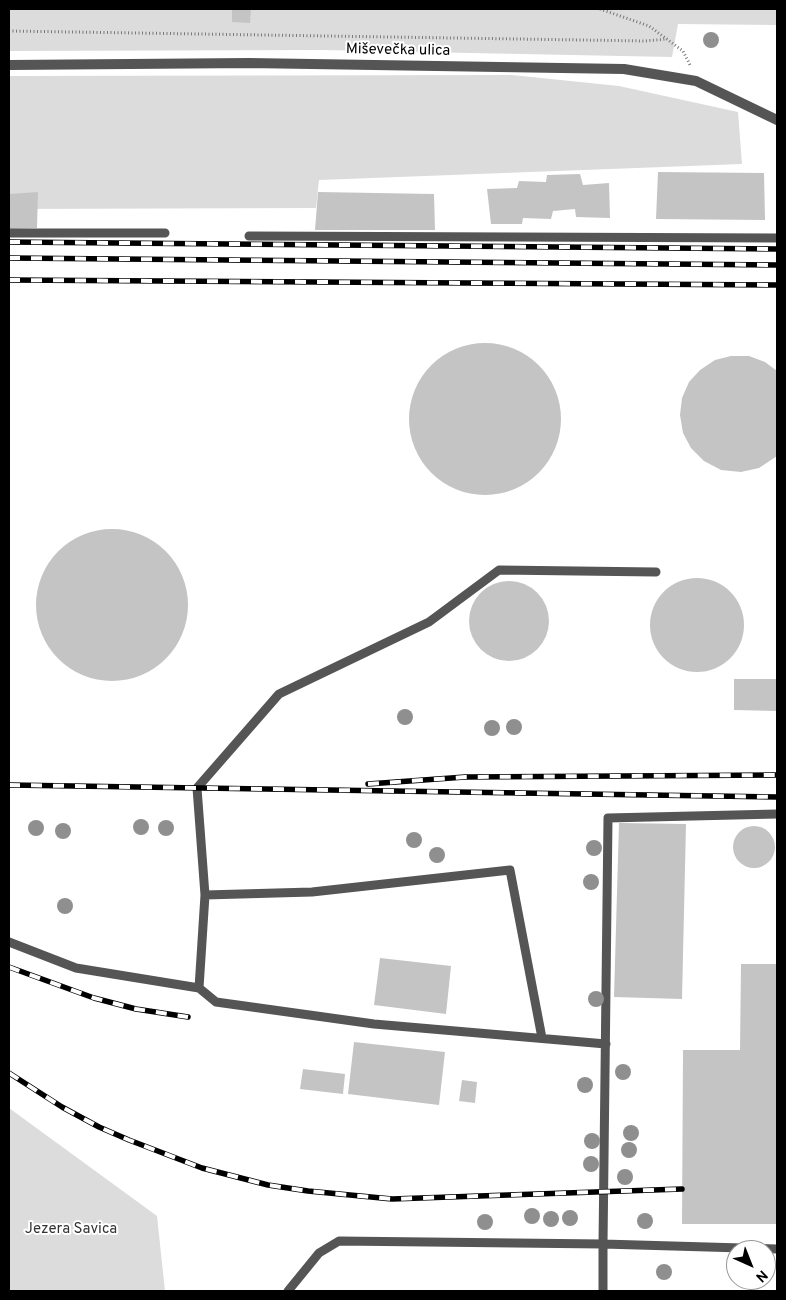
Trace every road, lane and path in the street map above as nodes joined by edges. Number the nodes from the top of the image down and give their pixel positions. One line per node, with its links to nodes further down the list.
1 (600, 9): 3 (path)
2 (9, 31): 3 (path)
3 (667, 39): 5 (path)
4 (9, 64): 5 (street, Miševečka ulica)
5 (696, 81): 6 (street, Miševečka ulica)
6 (777, 120)
7 (9, 233): 8 (lane)
8 (165, 233)
9 (249, 236): 10 (lane)
10 (777, 238)
11 (656, 572): 13 (lane)
12 (777, 814): 17 (lane)
13 (205, 895): 15 (lane); 16 (lane)
14 (9, 942): 15 (lane)
15 (199, 988): 16 (lane)
16 (542, 1038): 17 (lane)
17 (606, 1044): 18 (lane)
18 (604, 1244): 19 (lane); 20 (lane); 21 (lane)
19 (777, 1249)
20 (288, 1291)
21 (603, 1291)

